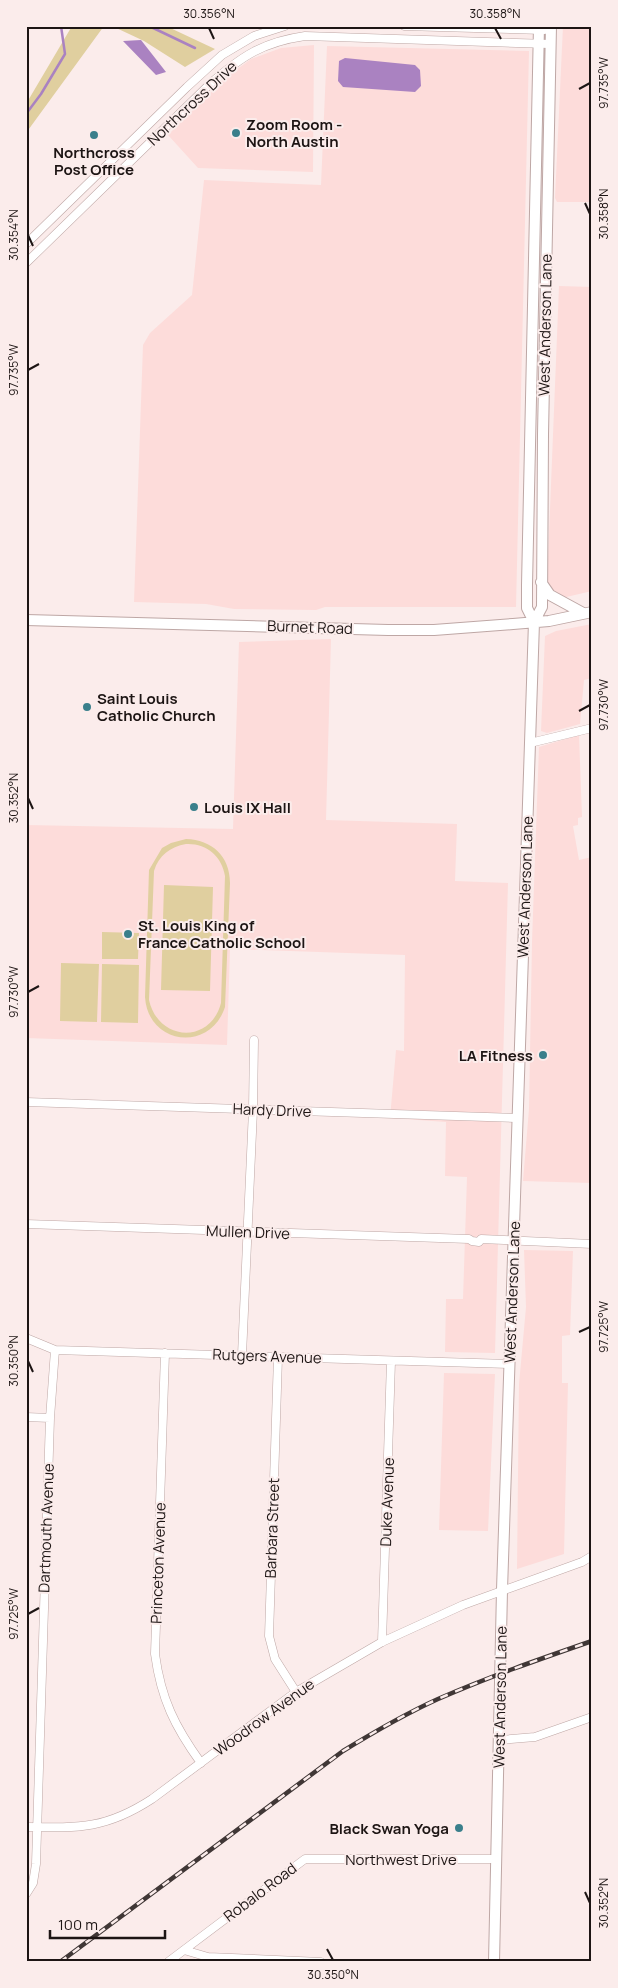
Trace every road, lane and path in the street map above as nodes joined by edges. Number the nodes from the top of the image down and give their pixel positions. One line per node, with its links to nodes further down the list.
1 (285, 26): 11 (street, Northcross Drive)
2 (325, 26): 7 (street)
3 (404, 26): 4 (street)
4 (428, 27): 5 (street); 8 (street)
5 (539, 28): 6 (street); 9 (main road, West Anderson Lane)
6 (551, 28): 10 (main road, West Anderson Lane)
7 (325, 36): 8 (street, Northcross Drive); 12 (street, Northcross Drive)
8 (429, 40): 9 (street, Northcross Drive)
9 (537, 44): 10 (street, Northcross Drive); 13 (main road, West Anderson Lane)
10 (550, 44): 14 (main road, West Anderson Lane)
11 (187, 87): 12 (street); 15 (street, Northcross Drive)
12 (197, 96): 16 (street, Northcross Drive)
13 (536, 125): 14 (main road); 17 (main road, West Anderson Lane)
14 (548, 185): 18 (main road, West Anderson Lane)
15 (61, 209): 16 (street); 19 (street, Northcross Drive)
16 (71, 219): 20 (street, Northcross Drive)
17 (534, 236): 18 (main road); 21 (main road, West Anderson Lane)
18 (547, 236): 22 (main road, West Anderson Lane)
19 (26, 244)
20 (26, 262)
21 (531, 425): 22 (main road); 26 (main road, West Anderson Lane)
22 (543, 425): 23 (main road, West Anderson Lane)
23 (541, 582): 24 (main road); 26 (main road, West Anderson Lane)
24 (587, 612): 26 (main road, Burnet Road)
25 (26, 620): 26 (main road, Burnet Road)
26 (534, 622): 28 (main road, West Anderson Lane)
27 (592, 728): 28 (street)
28 (530, 743): 32 (main road, West Anderson Lane)
29 (254, 1040): 31 (street)
30 (26, 1102): 31 (street, Hardy Drive)
31 (253, 1110): 32 (street, Hardy Drive); 34 (street)
32 (517, 1118): 35 (main road, West Anderson Lane)
33 (26, 1224): 34 (street, Mullen Drive)
34 (247, 1232): 35 (street, Mullen Drive); 40 (street)
35 (513, 1240): 36 (street, Mullen Drive); 43 (main road, West Anderson Lane)
36 (592, 1244)
37 (26, 1338): 38 (street, Rutgers Avenue)
38 (56, 1350): 39 (street, Rutgers Avenue); 45 (street, Dartmouth Avenue)
39 (165, 1353): 40 (street, Rutgers Avenue); 52 (street, Princeton Avenue)
40 (242, 1355): 41 (street, Rutgers Avenue)
41 (278, 1357): 42 (street, Rutgers Avenue); 49 (street, Barbara Street)
42 (391, 1361): 43 (street, Rutgers Avenue); 48 (street, Duke Avenue)
43 (509, 1364): 47 (main road, West Anderson Lane)
44 (26, 1417): 45 (street)
45 (50, 1418): 54 (street, Dartmouth Avenue)
46 (592, 1556): 47 (street, Woodrow Avenue)
47 (502, 1590): 48 (street, Woodrow Avenue); 51 (main road, West Anderson Lane)
48 (382, 1642): 49 (street, Woodrow Avenue)
49 (296, 1692): 52 (street, Woodrow Avenue)
50 (592, 1717): 51 (street)
51 (500, 1740): 56 (main road, West Anderson Lane)
52 (201, 1763): 54 (street, Woodrow Avenue)
53 (26, 1827): 54 (street, Woodrow Avenue)
54 (36, 1827): 57 (street, Dartmouth Avenue)
55 (305, 1859): 56 (street, Northwest Drive); 58 (street, Robalo Road)
56 (497, 1859): 61 (main road, West Anderson Lane)
57 (26, 1894)
58 (184, 1950): 59 (street, Robalo Road); 60 (street)
59 (168, 1962)
60 (321, 1962)
61 (494, 1962)

